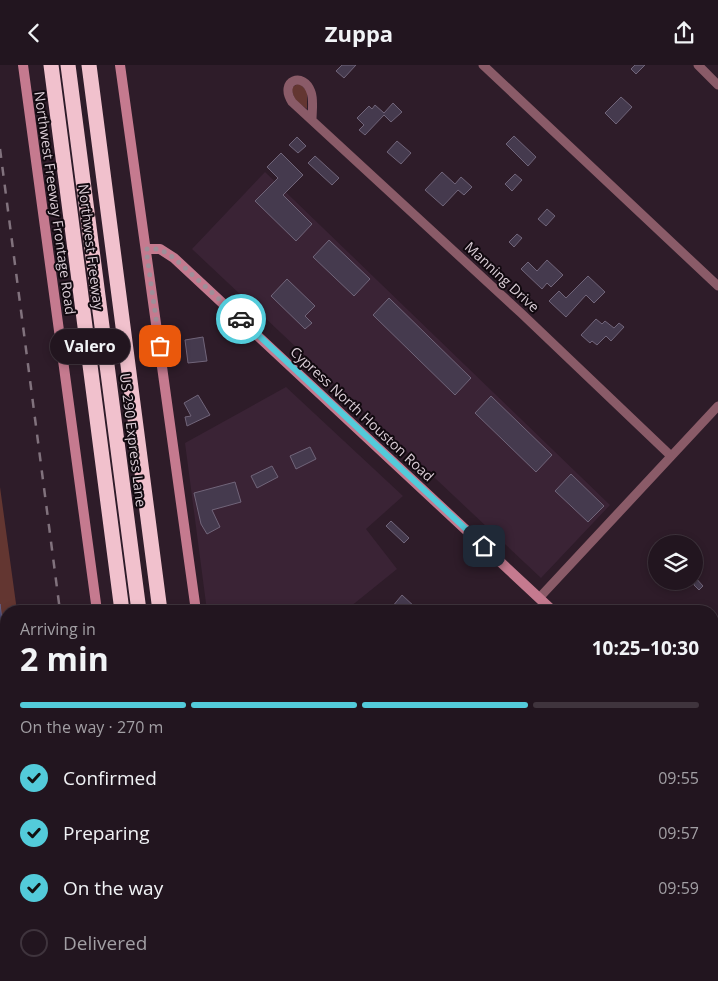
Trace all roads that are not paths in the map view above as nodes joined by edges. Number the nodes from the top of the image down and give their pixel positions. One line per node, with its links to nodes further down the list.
1 (23, 65): 15 (main road, Northwest Freeway Frontage Road)
2 (51, 65): 16 (highway, Northwest Freeway)
3 (68, 65): 17 (highway, US 290 Express Lane)
4 (89, 65): 18 (highway, Northwest Freeway)
5 (120, 65): 10 (main road)
6 (483, 65): 11 (street)
7 (698, 65): 8 (street)
8 (718, 85)
9 (312, 121): 13 (street, Manning Drive)
10 (146, 249): 14 (main road, Cypress North Houston Road); 19 (main road)
11 (718, 286)
12 (718, 406): 13 (street)
13 (671, 455): 14 (street)
14 (540, 597): 20 (main road, Cypress North Houston Road)
15 (97, 605)
16 (121, 605)
17 (138, 605)
18 (159, 605)
19 (195, 605)
20 (547, 605)

